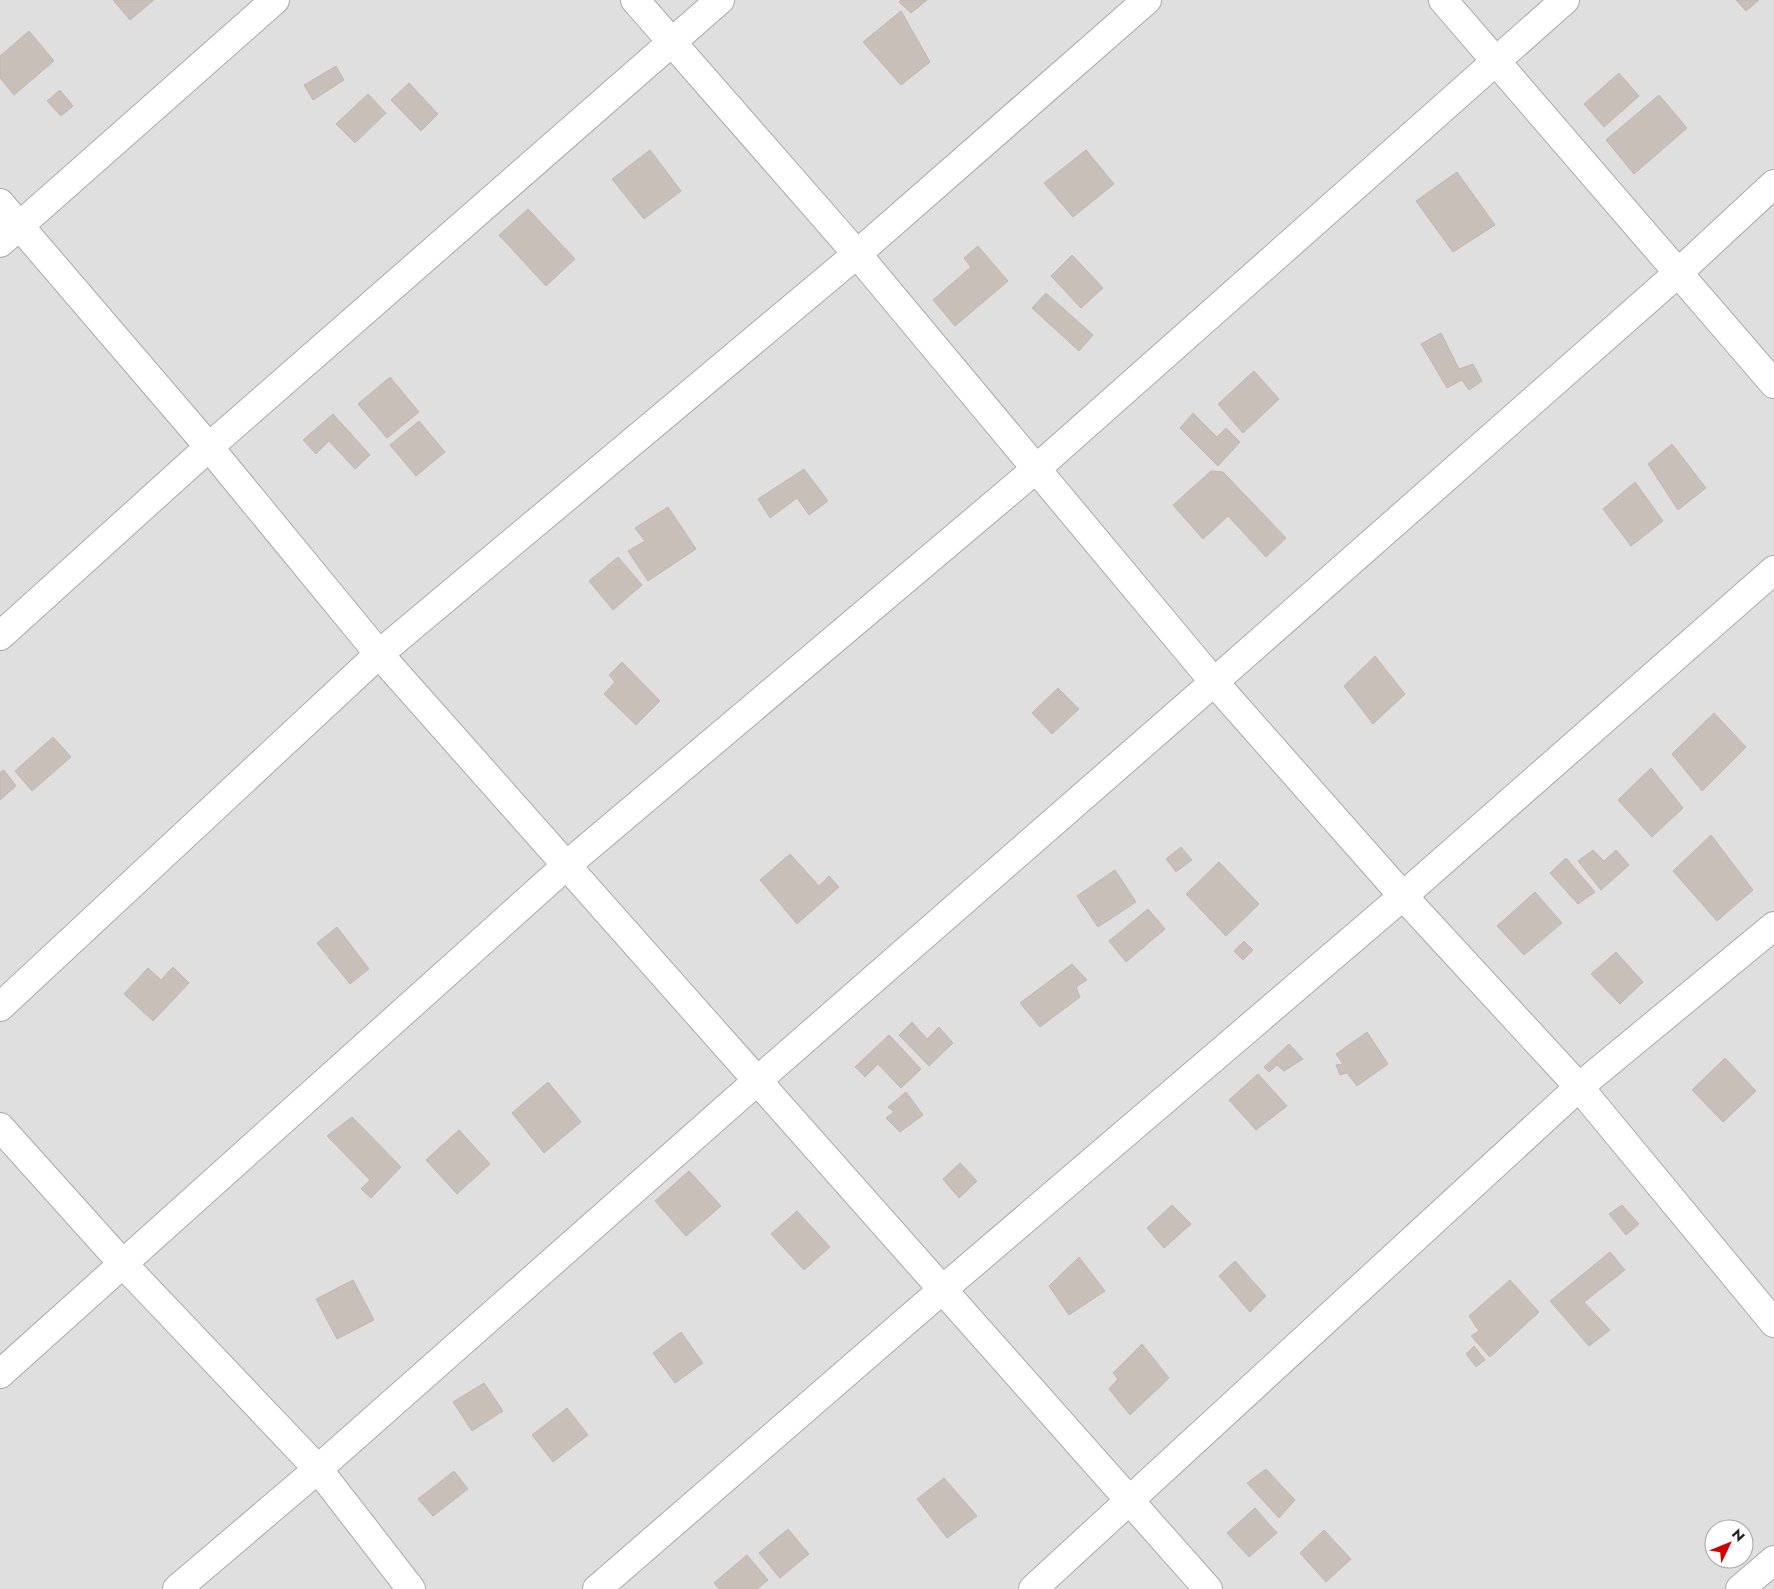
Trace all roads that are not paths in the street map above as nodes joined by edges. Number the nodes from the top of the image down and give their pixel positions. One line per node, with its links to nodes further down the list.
1 (275, 0): 11 (street)
2 (635, 0): 7 (street)
3 (720, 0): 7 (street)
4 (1147, 0): 13 (street)
5 (1443, 0): 8 (street)
6 (1565, 0): 8 (street)
7 (672, 44): 13 (street); 16 (street)
8 (1496, 64): 14 (street); 17 (street)
9 (1774, 184): 14 (street)
10 (0, 203): 11 (street)
11 (20, 226): 12 (street); 16 (street)
12 (0, 244)
13 (857, 254): 17 (street); 20 (street)
14 (1678, 273): 15 (street); 21 (street)
15 (1774, 384)
16 (209, 447): 19 (street); 20 (street)
17 (1036, 469): 21 (street); 22 (street)
18 (1774, 570): 23 (street)
19 (0, 636)
20 (379, 654): 22 (street); 25 (street)
21 (1214, 682): 23 (street); 26 (street)
22 (568, 864): 26 (street); 29 (street)
23 (1403, 896): 27 (street); 30 (street)
24 (1774, 926): 27 (street)
25 (0, 1008)
26 (756, 1081): 30 (street); 33 (street)
27 (1579, 1087): 31 (street); 34 (street)
28 (0, 1127): 29 (street)
29 (124, 1265): 32 (street); 33 (street)
30 (942, 1290): 34 (street); 38 (street)
31 (1774, 1323)
32 (0, 1374)
33 (318, 1469): 36 (street); 37 (street)
34 (1129, 1502): 39 (street); 40 (street)
35 (1774, 1560): 41 (street)
36 (177, 1589)
37 (411, 1589)
38 (597, 1589)
39 (1033, 1589)
40 (1208, 1589)
41 (1740, 1589)

